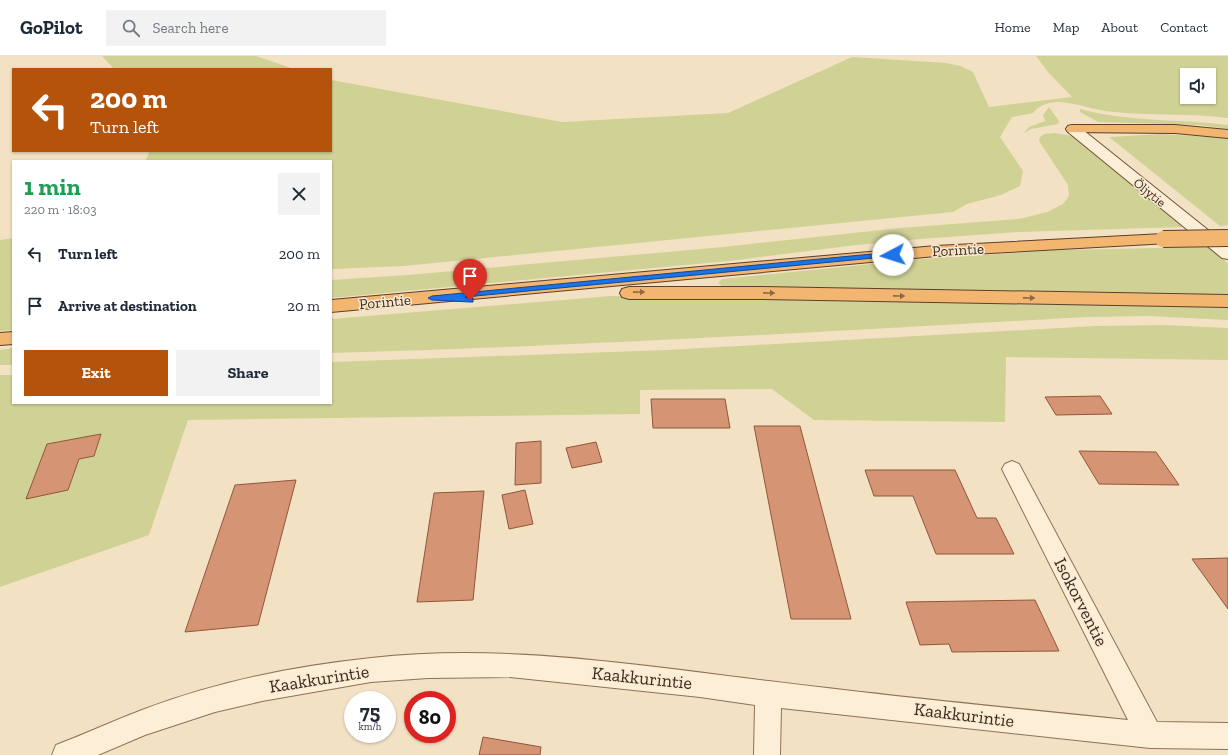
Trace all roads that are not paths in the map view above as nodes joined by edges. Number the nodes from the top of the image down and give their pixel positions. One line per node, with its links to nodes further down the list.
1 (1073, 129): 2 (highway); 4 (main road, Öljytie)
2 (1228, 134)
3 (1228, 238): 5 (highway, Porintie, bridge)
4 (1228, 254)
5 (432, 298): 6 (highway, one-way to 6); 7 (highway, Porintie)
6 (1228, 301)
7 (332, 306)
8 (12, 338): 9 (highway)
9 (0, 340)
10 (1012, 470): 12 (street, Isokorventie)
11 (768, 694): 12 (street, Kaakkurintie); 14 (street, Kaakkurintie); 15 (street)
12 (1150, 735): 13 (street, Kaakkurintie)
13 (1228, 736)
14 (66, 755)
15 (767, 755)

